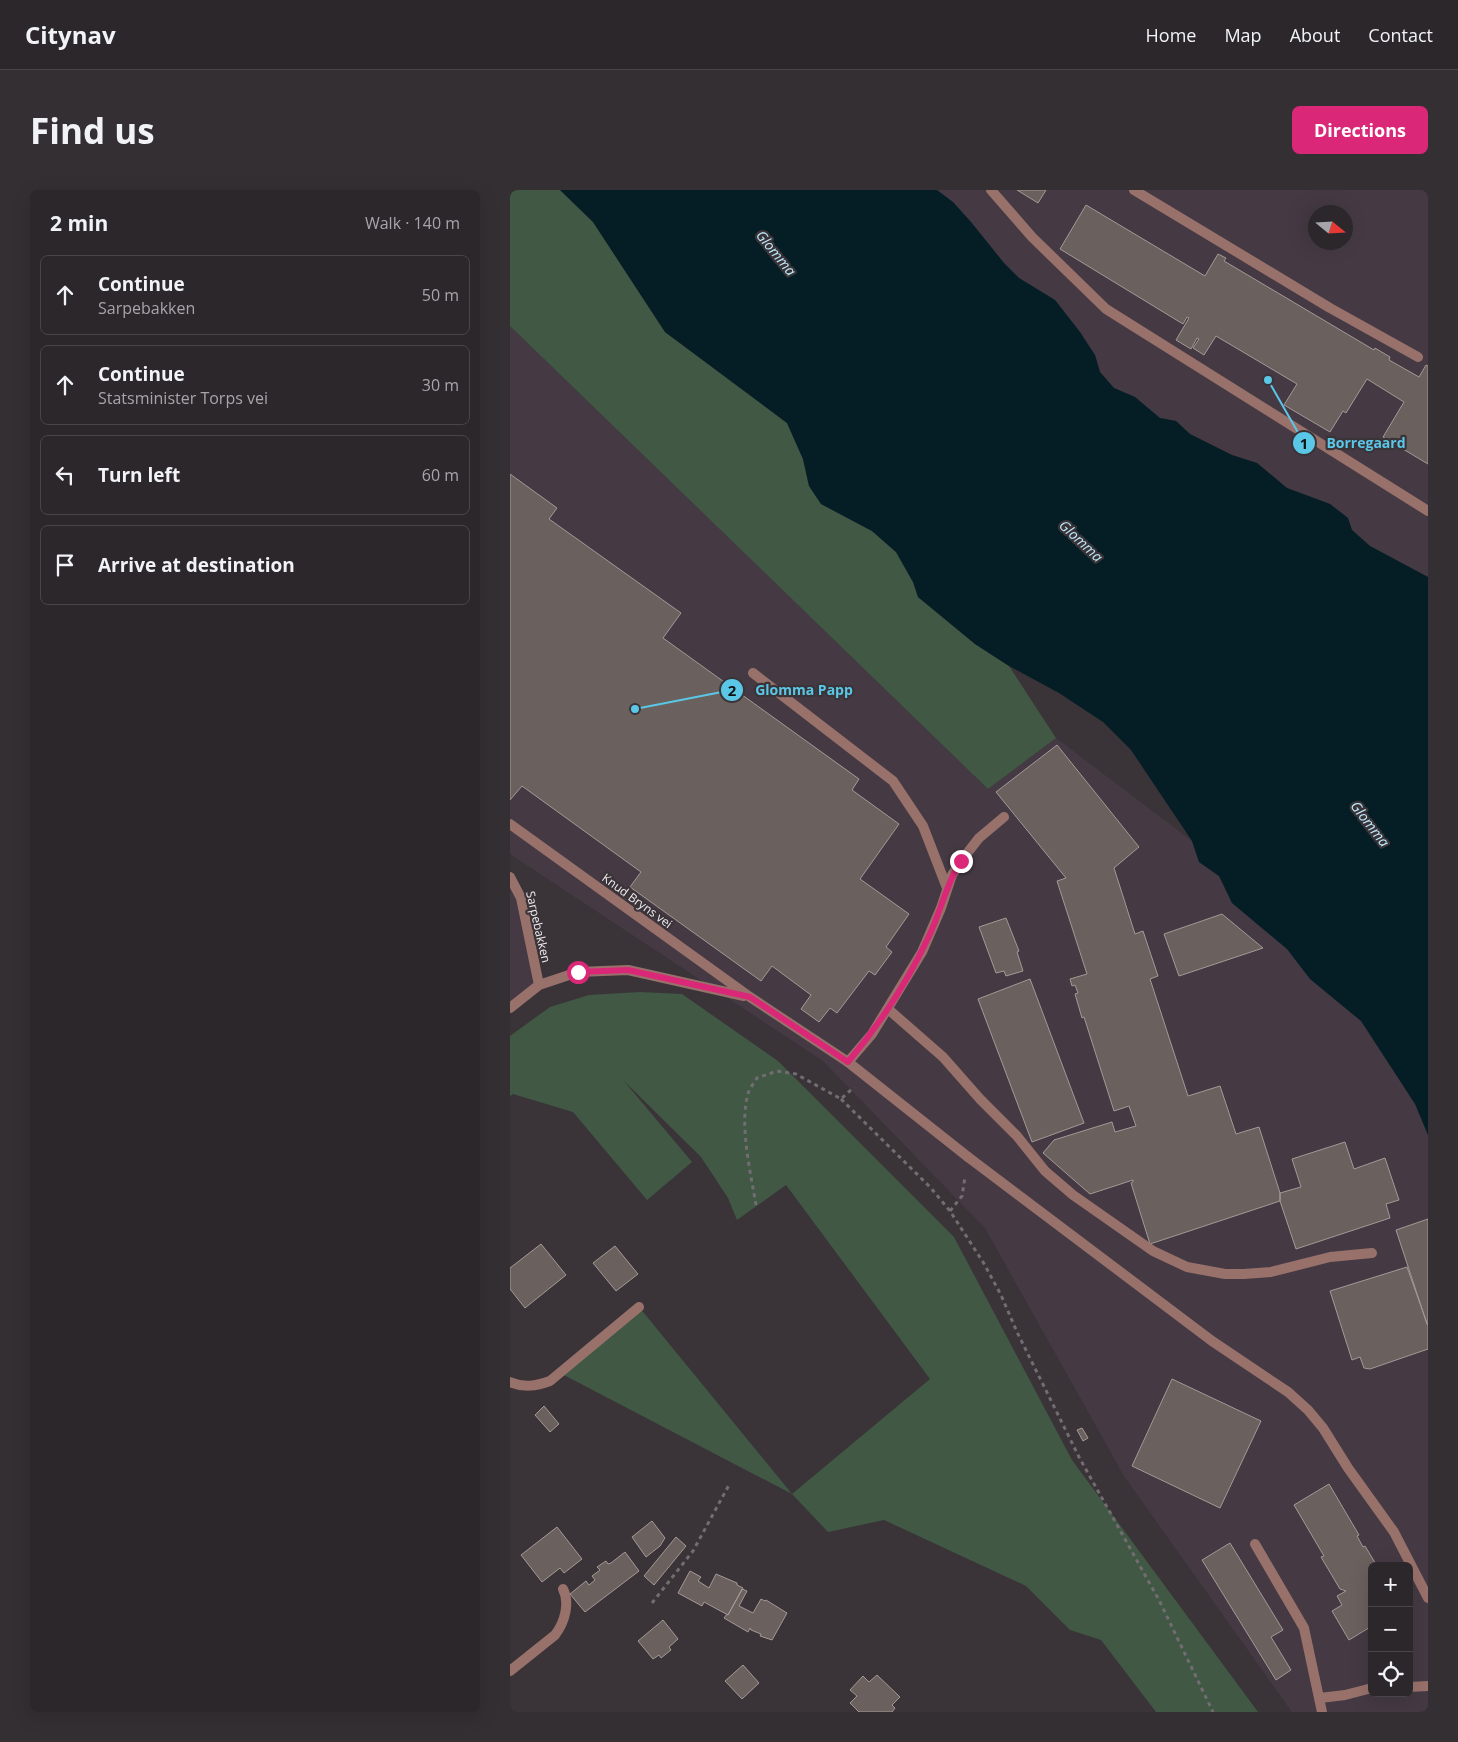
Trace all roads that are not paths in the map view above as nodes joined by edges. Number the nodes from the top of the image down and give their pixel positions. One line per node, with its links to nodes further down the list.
1 (991, 190): 4 (street)
2 (1134, 190): 3 (street)
3 (1418, 357)
4 (1428, 511)
5 (753, 674): 9 (street)
6 (1004, 817): 9 (street)
7 (510, 824): 11 (street, Knud Bryns vei)
8 (510, 877): 10 (street, Sarpebakken)
9 (947, 888): 13 (street)
10 (539, 985): 11 (street, Sarpebakken); 12 (street, Sarpebakken)
11 (750, 997): 14 (street, Knud Bryns vei)
12 (510, 1008)
13 (888, 1009): 14 (street); 15 (street)
14 (848, 1062): 20 (street, Knud Bryns vei)
15 (1372, 1253)
16 (639, 1307): 17 (street)
17 (510, 1382)
18 (1255, 1544): 25 (street)
19 (563, 1589): 21 (street)
20 (1428, 1598)
21 (510, 1672)
22 (1413, 1686): 23 (street)
23 (1428, 1686)
24 (1368, 1688): 25 (street)
25 (1320, 1698): 26 (street)
26 (1322, 1712)

